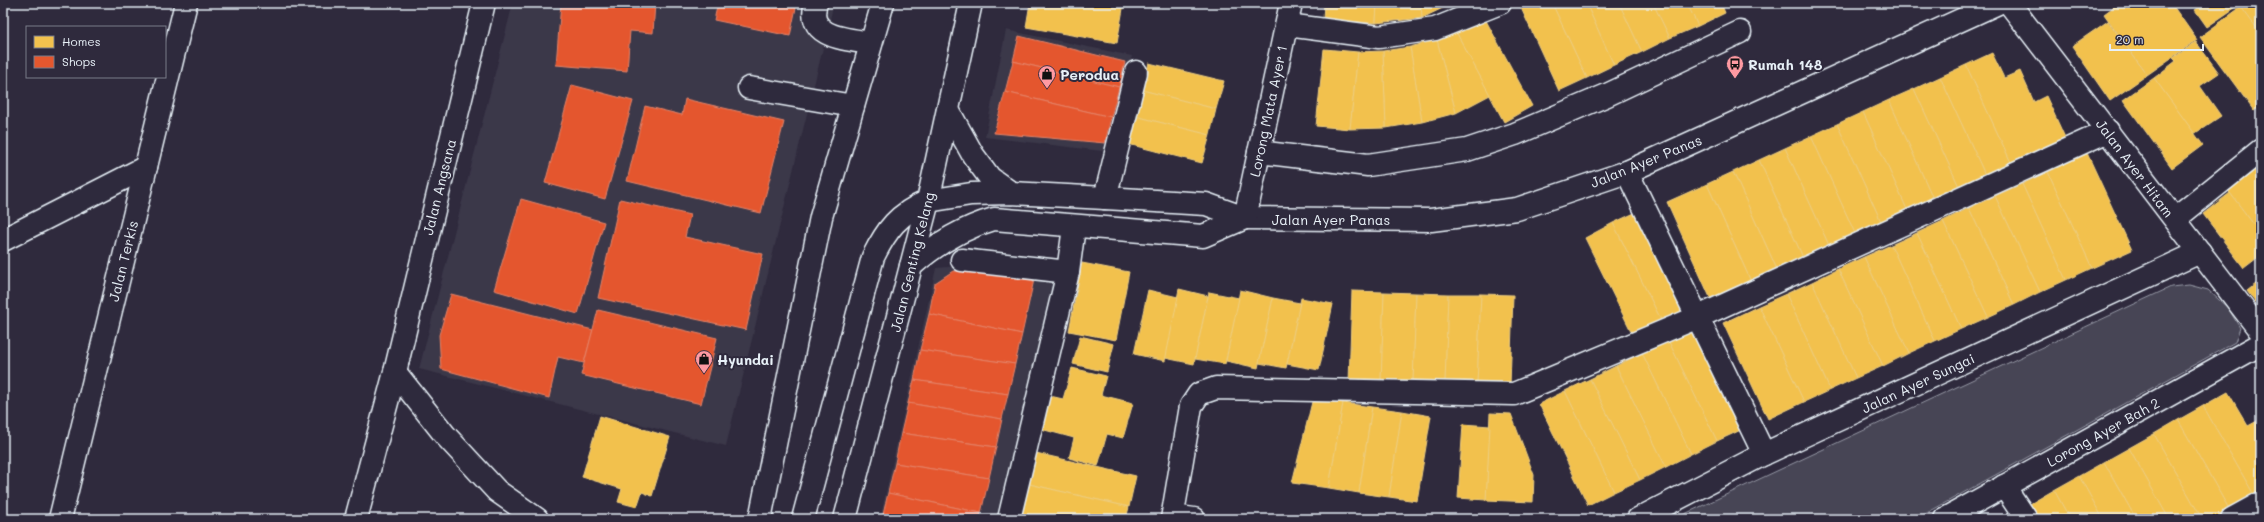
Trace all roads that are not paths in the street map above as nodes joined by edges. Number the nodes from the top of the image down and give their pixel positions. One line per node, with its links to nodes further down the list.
1 (186, 3): 20 (street, Jalan Terkis)
2 (484, 3): 36 (street, Jalan Angsana)
3 (816, 3): 12 (street)
4 (883, 3): 12 (street)
5 (971, 3): 16 (street, Jalan Genting Kelang)
6 (1292, 3): 10 (street, Lorong Mata Ayer 1)
7 (1500, 3): 10 (street)
8 (1998, 3): 21 (street, Jalan Ayer Panas)
9 (2009, 3): 17 (street, Jalan Ayer Hitam)
10 (1287, 25): 19 (street, Lorong Mata Ayer 1)
11 (1740, 32): 19 (street)
12 (871, 43): 15 (street)
13 (1136, 72): 23 (street)
14 (749, 88): 15 (street)
15 (853, 106): 45 (street)
16 (948, 110): 22 (street); 24 (street, Jalan Genting Kelang)
17 (2108, 131): 26 (street, Jalan Ayer Hitam); 33 (street)
18 (2261, 150): 26 (street)
19 (1259, 152): 25 (street, Lorong Mata Ayer 1)
20 (146, 167): 28 (street); 42 (street, Jalan Terkis)
21 (1627, 172): 25 (street, Jalan Ayer Panas); 33 (street)
22 (1011, 193): 23 (street, Jalan Ayer Panas); 24 (street, Jalan Ayer Panas)
23 (1105, 198): 25 (street, Jalan Ayer Panas)
24 (928, 201): 31 (street, Jalan Genting Kelang); 46 (street, Jalan Ayer Panas)
25 (1245, 218): 27 (street, Jalan Ayer Panas)
26 (2175, 219): 29 (street, Jalan Ayer Hitam)
27 (1074, 227): 31 (street, Jalan Ayer Panas); 32 (street)
28 (3, 240)
29 (2200, 252): 34 (street, Jalan Ayer Hitam); 37 (street, Jalan Ayer Sungai)
30 (962, 260): 32 (street)
31 (911, 266): 47 (street, Jalan Genting Kelang)
32 (1068, 272): 48 (street)
33 (1698, 317): 37 (street); 40 (street)
34 (2261, 332)
35 (2261, 344): 38 (street, Lorong Ayer Bah 2)
36 (394, 372): 43 (street, Jalan Angsana); 44 (street)
37 (1764, 454): 41 (street, Jalan Ayer Sungai)
38 (2004, 486): 50 (street, Lorong Ayer Bah 2); 51 (street)
39 (2261, 503): 52 (street)
40 (1172, 517): 49 (street)
41 (1643, 518)
42 (60, 519)
43 (356, 519)
44 (538, 519)
45 (760, 519)
46 (803, 519)
47 (845, 519)
48 (1009, 519)
49 (1194, 519)
50 (1945, 519)
51 (2026, 519)
52 (2232, 519)

